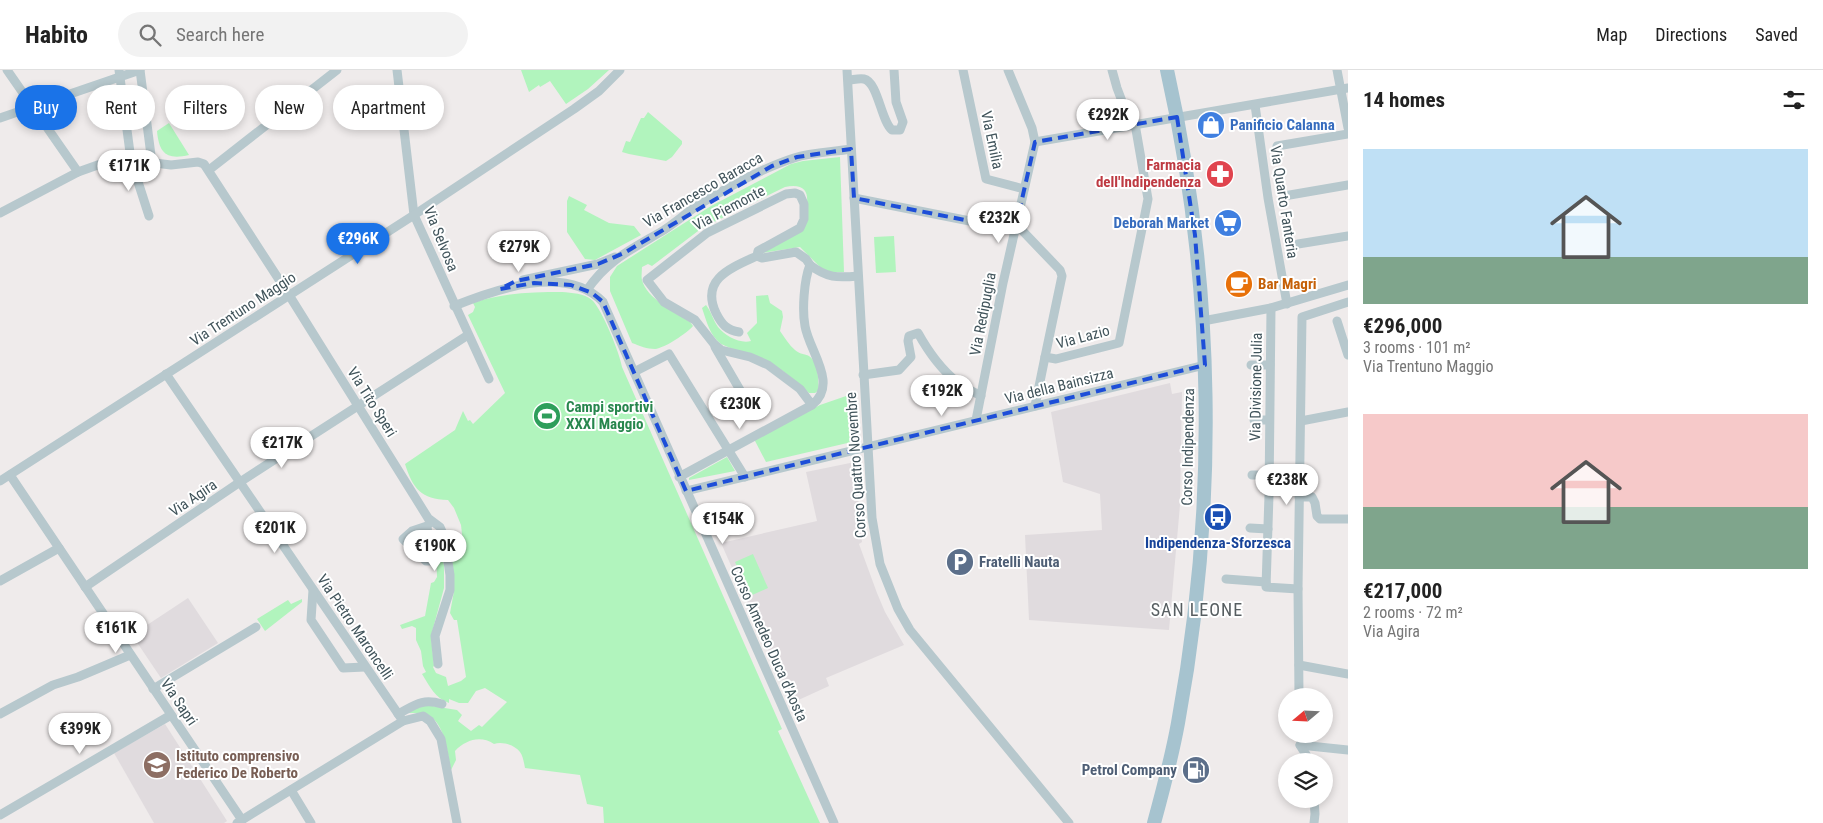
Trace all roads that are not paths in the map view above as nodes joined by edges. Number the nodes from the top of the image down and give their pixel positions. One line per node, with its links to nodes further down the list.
1 (6, 70): 15 (street)
2 (140, 70): 13 (street); 30 (street)
3 (337, 70): 31 (street)
4 (397, 70): 38 (street, Via Selvosa)
5 (620, 70): 38 (street, Via Trentuno Maggio)
6 (847, 70): 14 (street, Corso Quattro Novembre)
7 (894, 70): 14 (street)
8 (963, 70): 34 (street, Via Emilia)
9 (1008, 70): 26 (street, Via Redipuglia)
10 (1112, 70): 22 (street)
11 (1167, 70): 20 (main road, Corso Indipendenza)
12 (1337, 70): 16 (street)
13 (119, 74): 17 (street); 29 (street)
14 (848, 80): 28 (street, Corso Quattro Novembre)
15 (17, 85)
16 (1345, 89): 18 (street); 23 (street)
17 (77, 90)
18 (1255, 105): 20 (street); 52 (street, Via Quarto Fanteria)
19 (15, 113): 21 (street)
20 (1178, 117): 22 (street); 55 (main road, Corso Indipendenza)
21 (0, 118)
22 (1133, 124): 26 (street); 61 (street, Via Lazio)
23 (1348, 128)
24 (48, 130): 32 (street)
25 (1348, 134): 27 (street)
26 (1035, 142): 34 (street, Via Redipuglia)
27 (1277, 146)
28 (851, 149): 36 (street, Corso Quattro Novembre); 43 (street, Via Francesco Baracca)
29 (131, 160): 30 (street); 32 (street); 39 (street)
30 (152, 163): 31 (street)
31 (209, 170): 50 (street, Via Tito Speri)
32 (78, 172): 37 (street)
33 (1348, 185): 35 (street)
34 (1024, 189): 40 (street, Via Redipuglia)
35 (1284, 196)
36 (854, 198): 40 (street); 46 (street, Corso Quattro Novembre)
37 (0, 213)
38 (414, 215): 50 (street, Via Trentuno Maggio); 53 (street, Via Selvosa)
39 (149, 216)
40 (1015, 227): 61 (street, Via Lazio); 69 (street, Via Redipuglia)
41 (1348, 236): 42 (street)
42 (1298, 244)
43 (624, 253): 48 (street); 49 (street, Via Francesco Baracca)
44 (757, 256): 45 (street); 57 (street); 59 (street, Via Piemonte)
45 (810, 265): 46 (street); 71 (street)
46 (858, 276): 67 (street, Corso Quattro Novembre)
47 (1348, 285): 52 (street)
48 (500, 289): 49 (street); 53 (street)
49 (587, 290): 65 (street, Corso Amedeo Duca d'Aosta)
50 (289, 295): 66 (street, Via Trentuno Maggio); 70 (street, Via Tito Speri)
51 (1348, 302): 78 (street)
52 (1288, 304): 54 (street)
53 (454, 306): 58 (street, Via Selvosa)
54 (1271, 308): 55 (street); 64 (street, Via Divisione Julia)
55 (1203, 321): 62 (main road, Corso Indipendenza)
56 (1338, 321): 60 (street)
57 (739, 332)
58 (468, 335): 68 (street, Via Selvosa); 70 (street, Via Agira)
59 (714, 344): 71 (street, Via Piemonte); 74 (street)
60 (1348, 355)
61 (1045, 357): 72 (street)
62 (1205, 365): 72 (street, Via della Bainsizza); 123 (main road, Corso Indipendenza)
63 (1251, 365): 64 (street)
64 (1270, 365): 77 (street, Via Divisione Julia)
65 (634, 372): 80 (street); 84 (street, Corso Amedeo Duca d'Aosta)
66 (166, 374): 81 (street, Via Trentuno Maggio); 87 (street, Via Pietro Maroncelli)
67 (863, 375): 69 (street); 79 (street, Corso Quattro Novembre)
68 (489, 379)
69 (981, 396): 75 (street, Via Redipuglia)
70 (358, 405): 87 (street, Via Agira); 102 (street, Via Tito Speri)
71 (812, 405): 80 (street)
72 (1035, 406): 75 (street, Via della Bainsizza)
73 (1348, 412): 78 (street)
74 (754, 414)
75 (976, 420): 79 (street, Via della Bainsizza)
76 (1254, 420): 77 (street)
77 (1269, 420): 83 (street, Via Divisione Julia)
78 (1301, 421): 89 (street)
79 (867, 447): 85 (street, Via della Bainsizza); 122 (street, Corso Quattro Novembre)
80 (729, 450): 84 (street); 85 (street)
81 (10, 474): 86 (street, Via Trentuno Maggio); 93 (street, Via Sapri)
82 (1252, 475): 83 (street)
83 (1269, 475): 92 (street, Via Divisione Julia)
84 (679, 477): 88 (street, Corso Amedeo Duca d'Aosta)
85 (745, 477): 88 (street, Via della Bainsizza)
86 (0, 481)
87 (240, 482): 97 (street, Via Agira); 99 (street, Via Pietro Maroncelli)
88 (686, 491): 121 (street, Corso Amedeo Duca d'Aosta)
89 (1299, 497): 90 (street); 98 (street)
90 (1348, 518)
91 (1250, 528): 92 (street)
92 (1268, 529): 96 (street, Via Divisione Julia)
93 (59, 548): 95 (street); 97 (street, Via Sapri)
94 (1226, 579): 96 (street)
95 (0, 581)
96 (1266, 584): 98 (street)
97 (85, 587): 101 (street, Via Sapri)
98 (1298, 589): 103 (street)
99 (313, 590): 104 (street, Via Pietro Maroncelli); 104 (street)
100 (256, 627): 107 (street)
101 (130, 655): 107 (street, Via Sapri); 109 (street)
102 (438, 664)
103 (1299, 665): 105 (street); 106 (street)
104 (366, 667): 111 (street, Via Pietro Maroncelli)
105 (1348, 674)
106 (1299, 688)
107 (153, 689): 110 (street, Via Sapri)
108 (442, 704): 111 (street)
109 (0, 714)
110 (171, 715): 117 (street); 118 (street, Via Sapri)
111 (400, 718): 115 (street); 120 (street)
112 (1300, 745): 113 (street); 114 (street)
113 (1348, 750)
114 (1305, 753)
115 (291, 790): 118 (street); 119 (street)
116 (1315, 808): 124 (street)
117 (0, 815)
118 (239, 822)
119 (311, 823)
120 (457, 823)
121 (834, 823)
122 (1069, 823)
123 (1154, 823)
124 (1314, 823)

